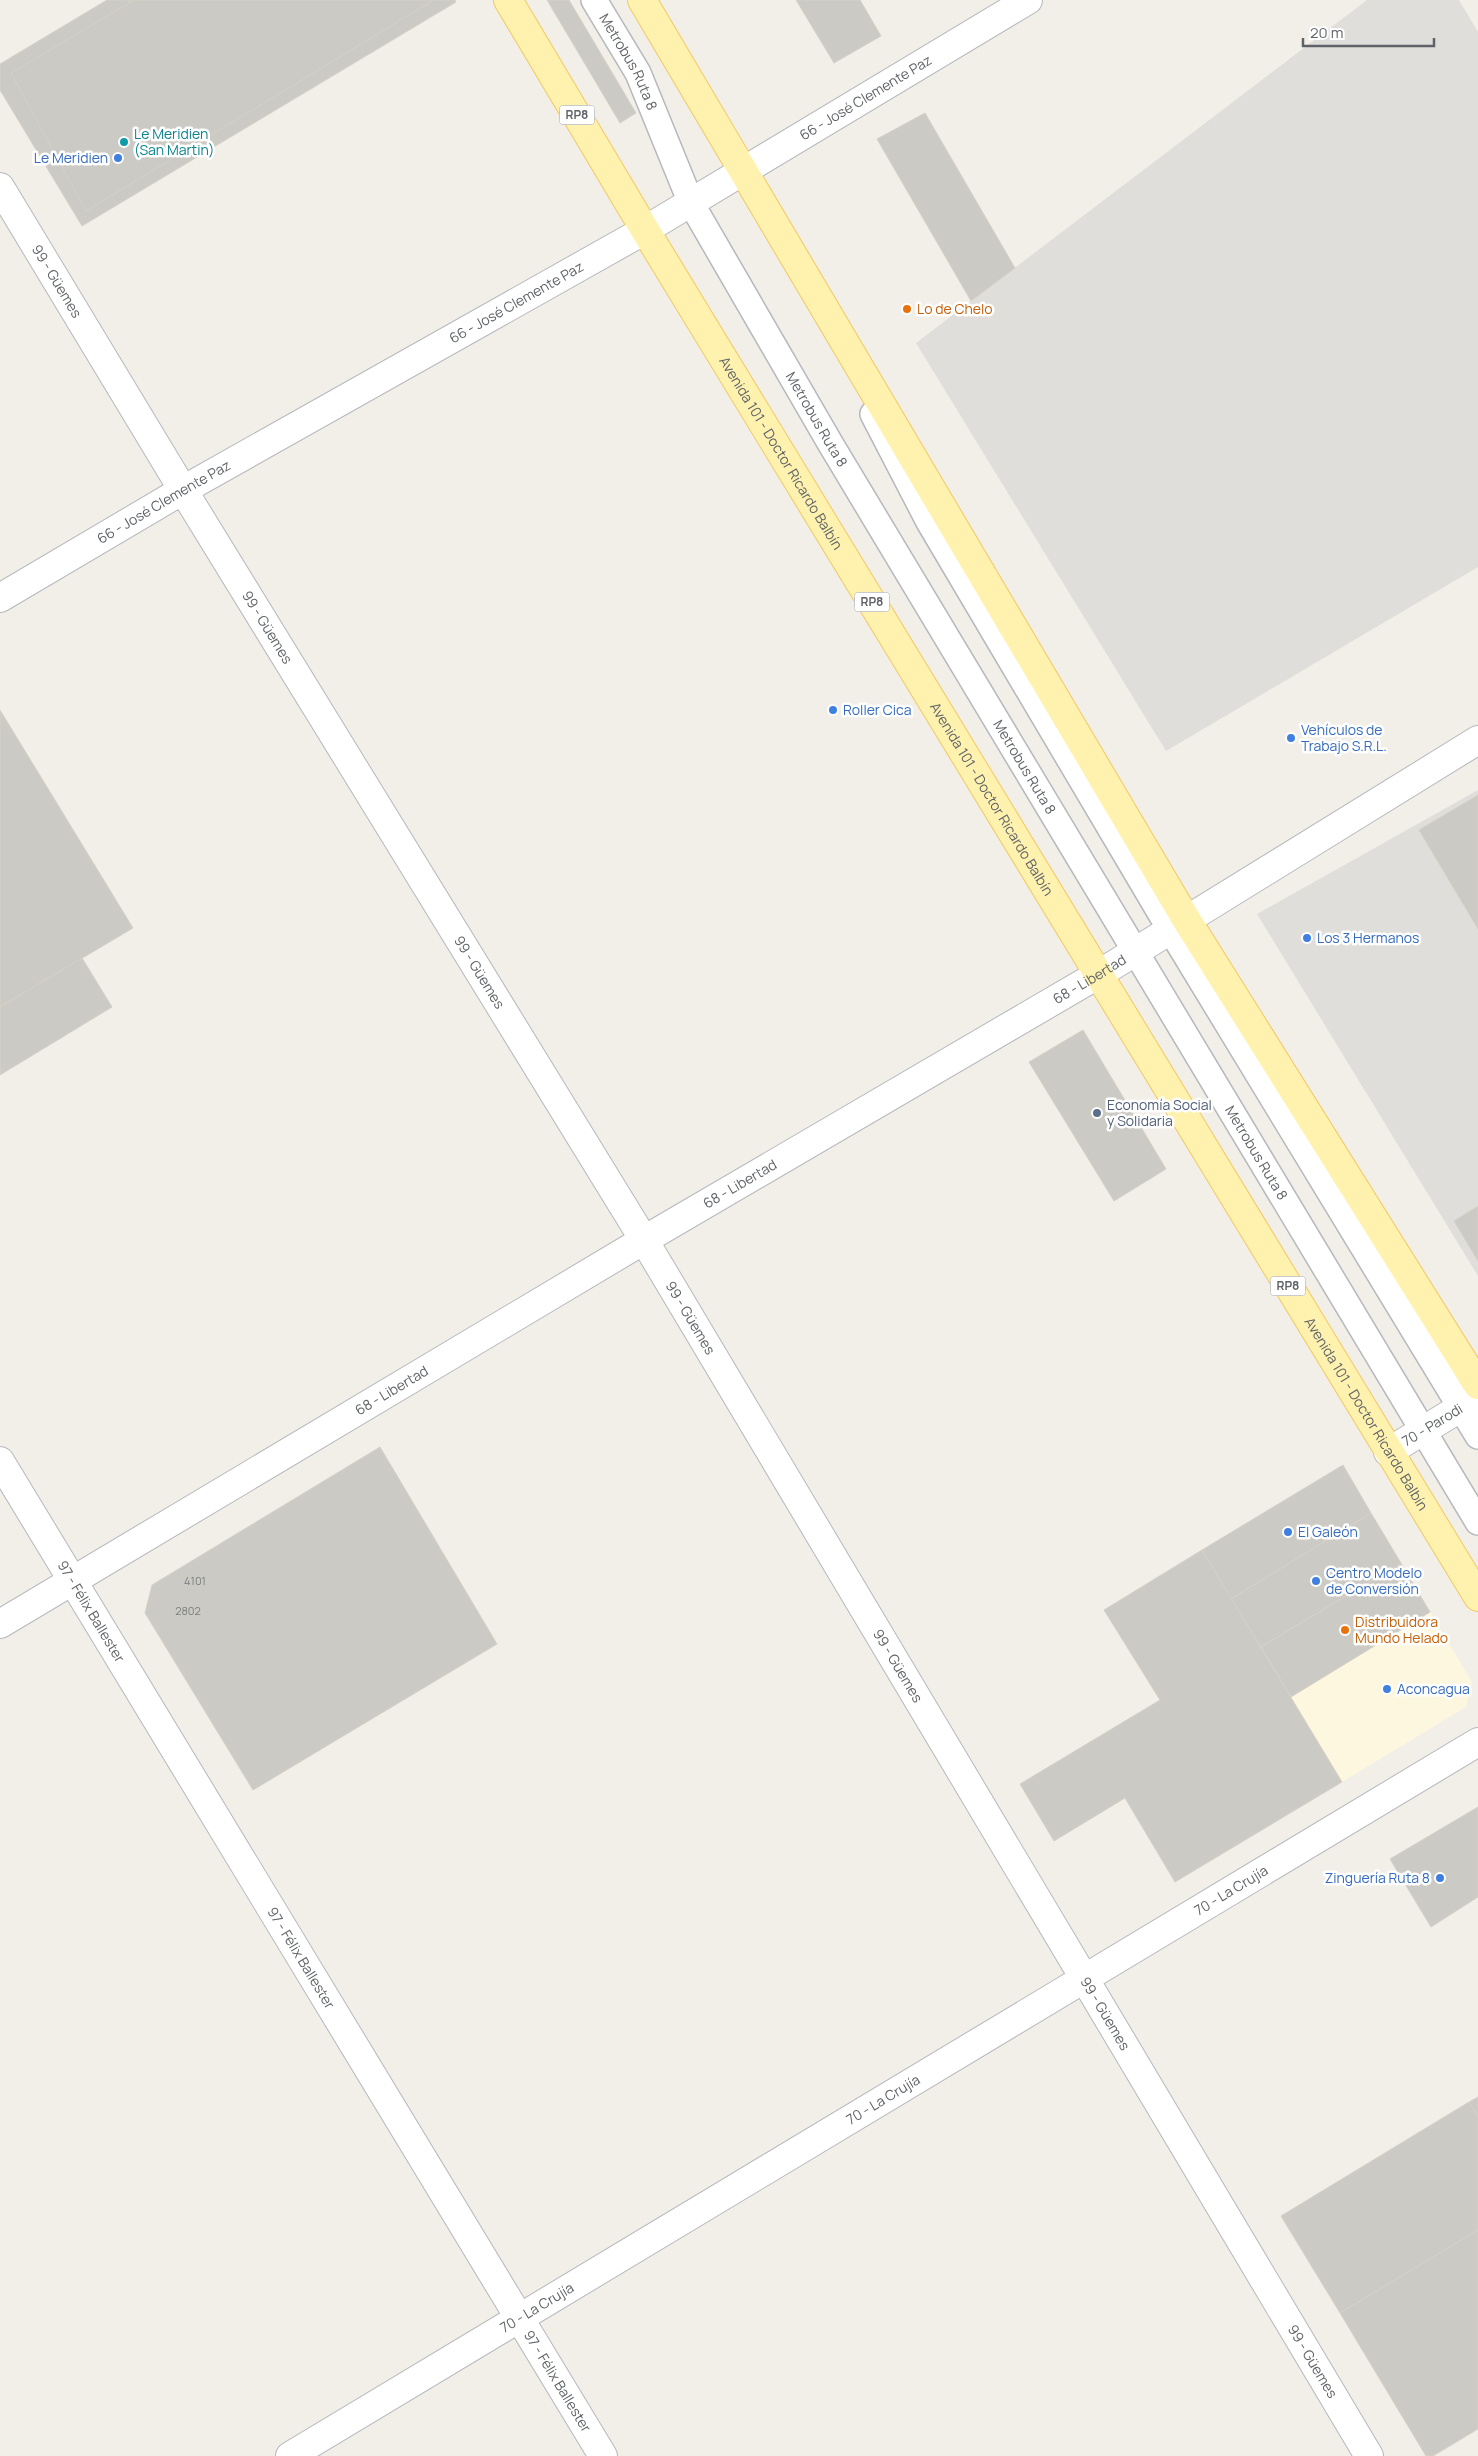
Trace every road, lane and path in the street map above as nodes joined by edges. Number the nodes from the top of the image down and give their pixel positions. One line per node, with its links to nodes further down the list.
1 (508, 0): 8 (main road, Avenida 101 - Doctor Ricardo Balbín / RP8)
2 (594, 0): 7 (lane, Metrobus Ruta 8)
3 (642, 0): 5 (main road)
4 (1028, 0): 5 (street, 66 - José Clemente Paz)
5 (742, 172): 7 (street, 66 - José Clemente Paz); 12 (main road)
6 (0, 187): 9 (street, 99 - Güemes)
7 (691, 203): 8 (street, 66 - José Clemente Paz); 13 (lane, Metrobus Ruta 8)
8 (645, 230): 9 (street, 66 - José Clemente Paz); 14 (main road, Avenida 101 - Doctor Ricardo Balbín / RP8)
9 (182, 490): 10 (street, 66 - José Clemente Paz); 15 (street, 99 - Güemes)
10 (0, 598)
11 (1478, 740): 12 (street, 68 - Libertad)
12 (1178, 925): 13 (street, 68 - Libertad); 16 (main road); 17 (lane)
13 (1136, 952): 14 (street, 68 - Libertad); 18 (lane, Metrobus Ruta 8)
14 (1099, 974): 15 (street, 68 - Libertad); 20 (main road, Avenida 101 - Doctor Ricardo Balbín / RP8)
15 (644, 1240): 23 (street, 68 - Libertad); 27 (street, 99 - Güemes)
16 (1478, 1385)
17 (1470, 1402): 18 (street, 70 - Parodi); 19 (lane)
18 (1424, 1431): 20 (street, 70 - Parodi); 22 (lane, Metrobus Ruta 8)
19 (1478, 1436)
20 (1388, 1452): 24 (main road, Avenida 101 - Doctor Ricardo Balbín / RP8)
21 (0, 1461): 23 (street, 97 - Félix Ballester)
22 (1478, 1522)
23 (72, 1582): 25 (street, 68 - Libertad); 28 (street, 97 - Félix Ballester)
24 (1478, 1597)
25 (0, 1624)
26 (1478, 1742): 27 (street, 70 - La Crujía)
27 (1085, 1979): 28 (street, 70 - La Crujía); 31 (street, 99 - Güemes)
28 (520, 2318): 29 (street, 70 - La Crujía); 30 (street, 97 - Félix Ballester)
29 (290, 2456)
30 (603, 2456)
31 (1369, 2456)

